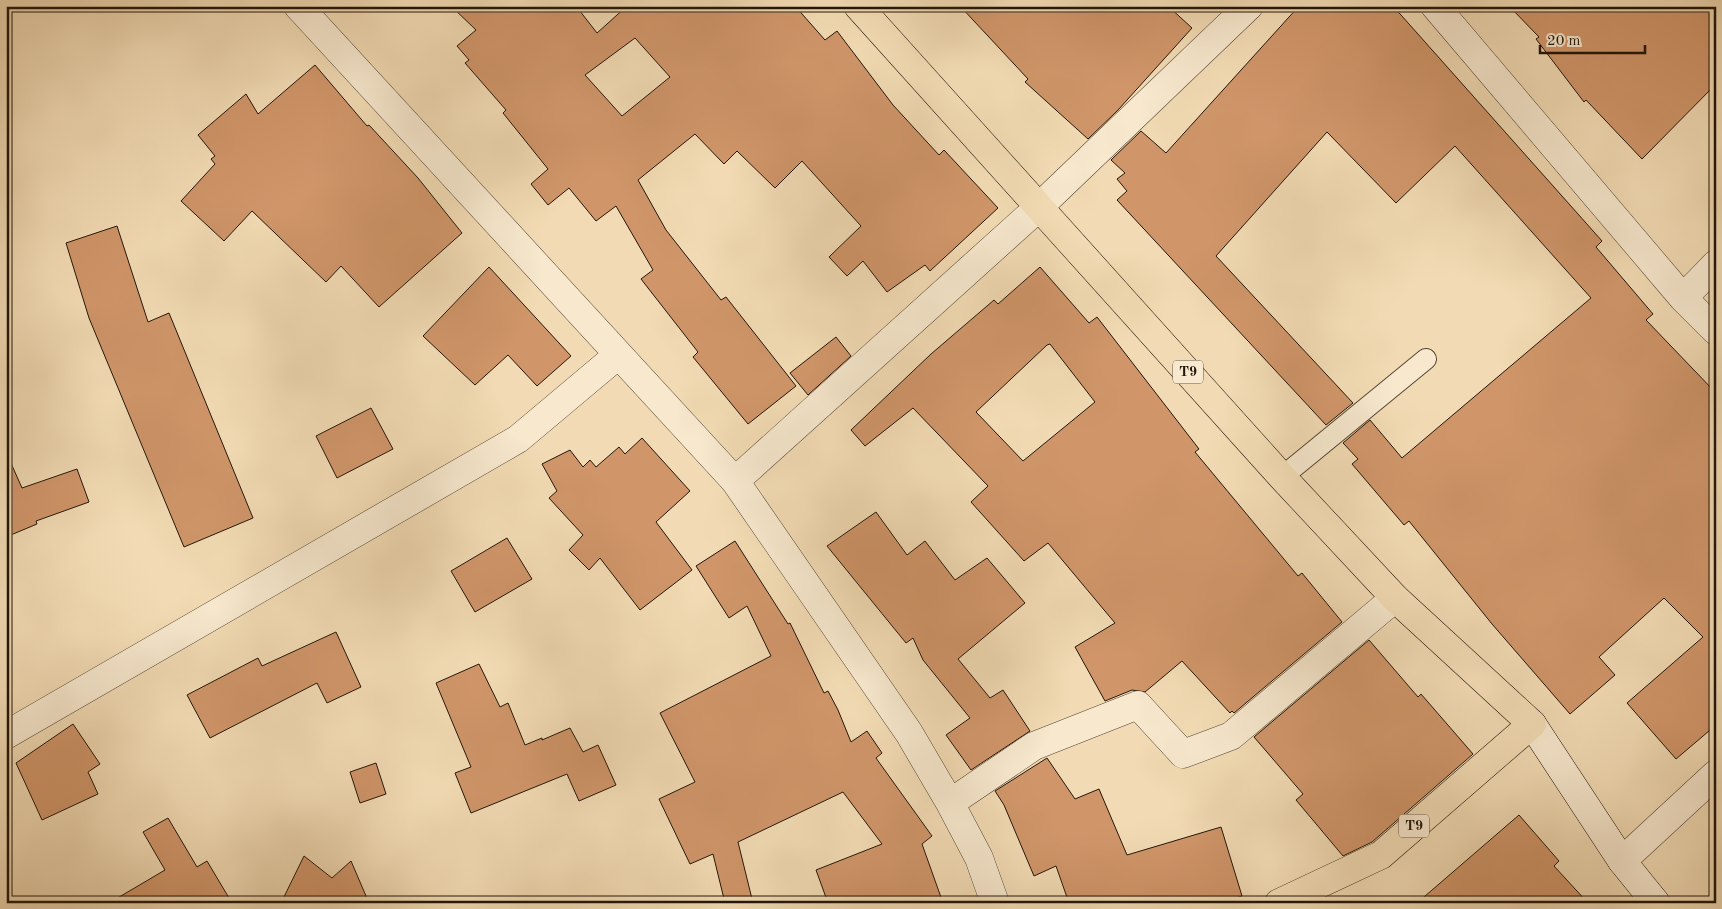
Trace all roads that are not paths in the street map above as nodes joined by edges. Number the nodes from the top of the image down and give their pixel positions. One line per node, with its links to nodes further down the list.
1 (298, 6): 9 (street)
2 (858, 6): 5 (highway, T9)
3 (1249, 6): 5 (street)
4 (1436, 6): 7 (street)
5 (1040, 207): 11 (highway, T9); 12 (street)
6 (1716, 264): 7 (street)
7 (1683, 298): 8 (street)
8 (1716, 331)
9 (618, 354): 12 (street); 15 (street)
10 (1426, 359): 11 (lane)
11 (1282, 477): 13 (highway, T9)
12 (735, 481): 17 (street)
13 (1395, 598): 14 (highway, T9); 17 (street)
14 (1532, 724): 18 (street); 20 (highway, T9)
15 (6, 734)
16 (1716, 774): 18 (street)
17 (950, 803): 19 (street)
18 (1622, 861): 21 (street)
19 (995, 903)
20 (1279, 903)
21 (1656, 903)

